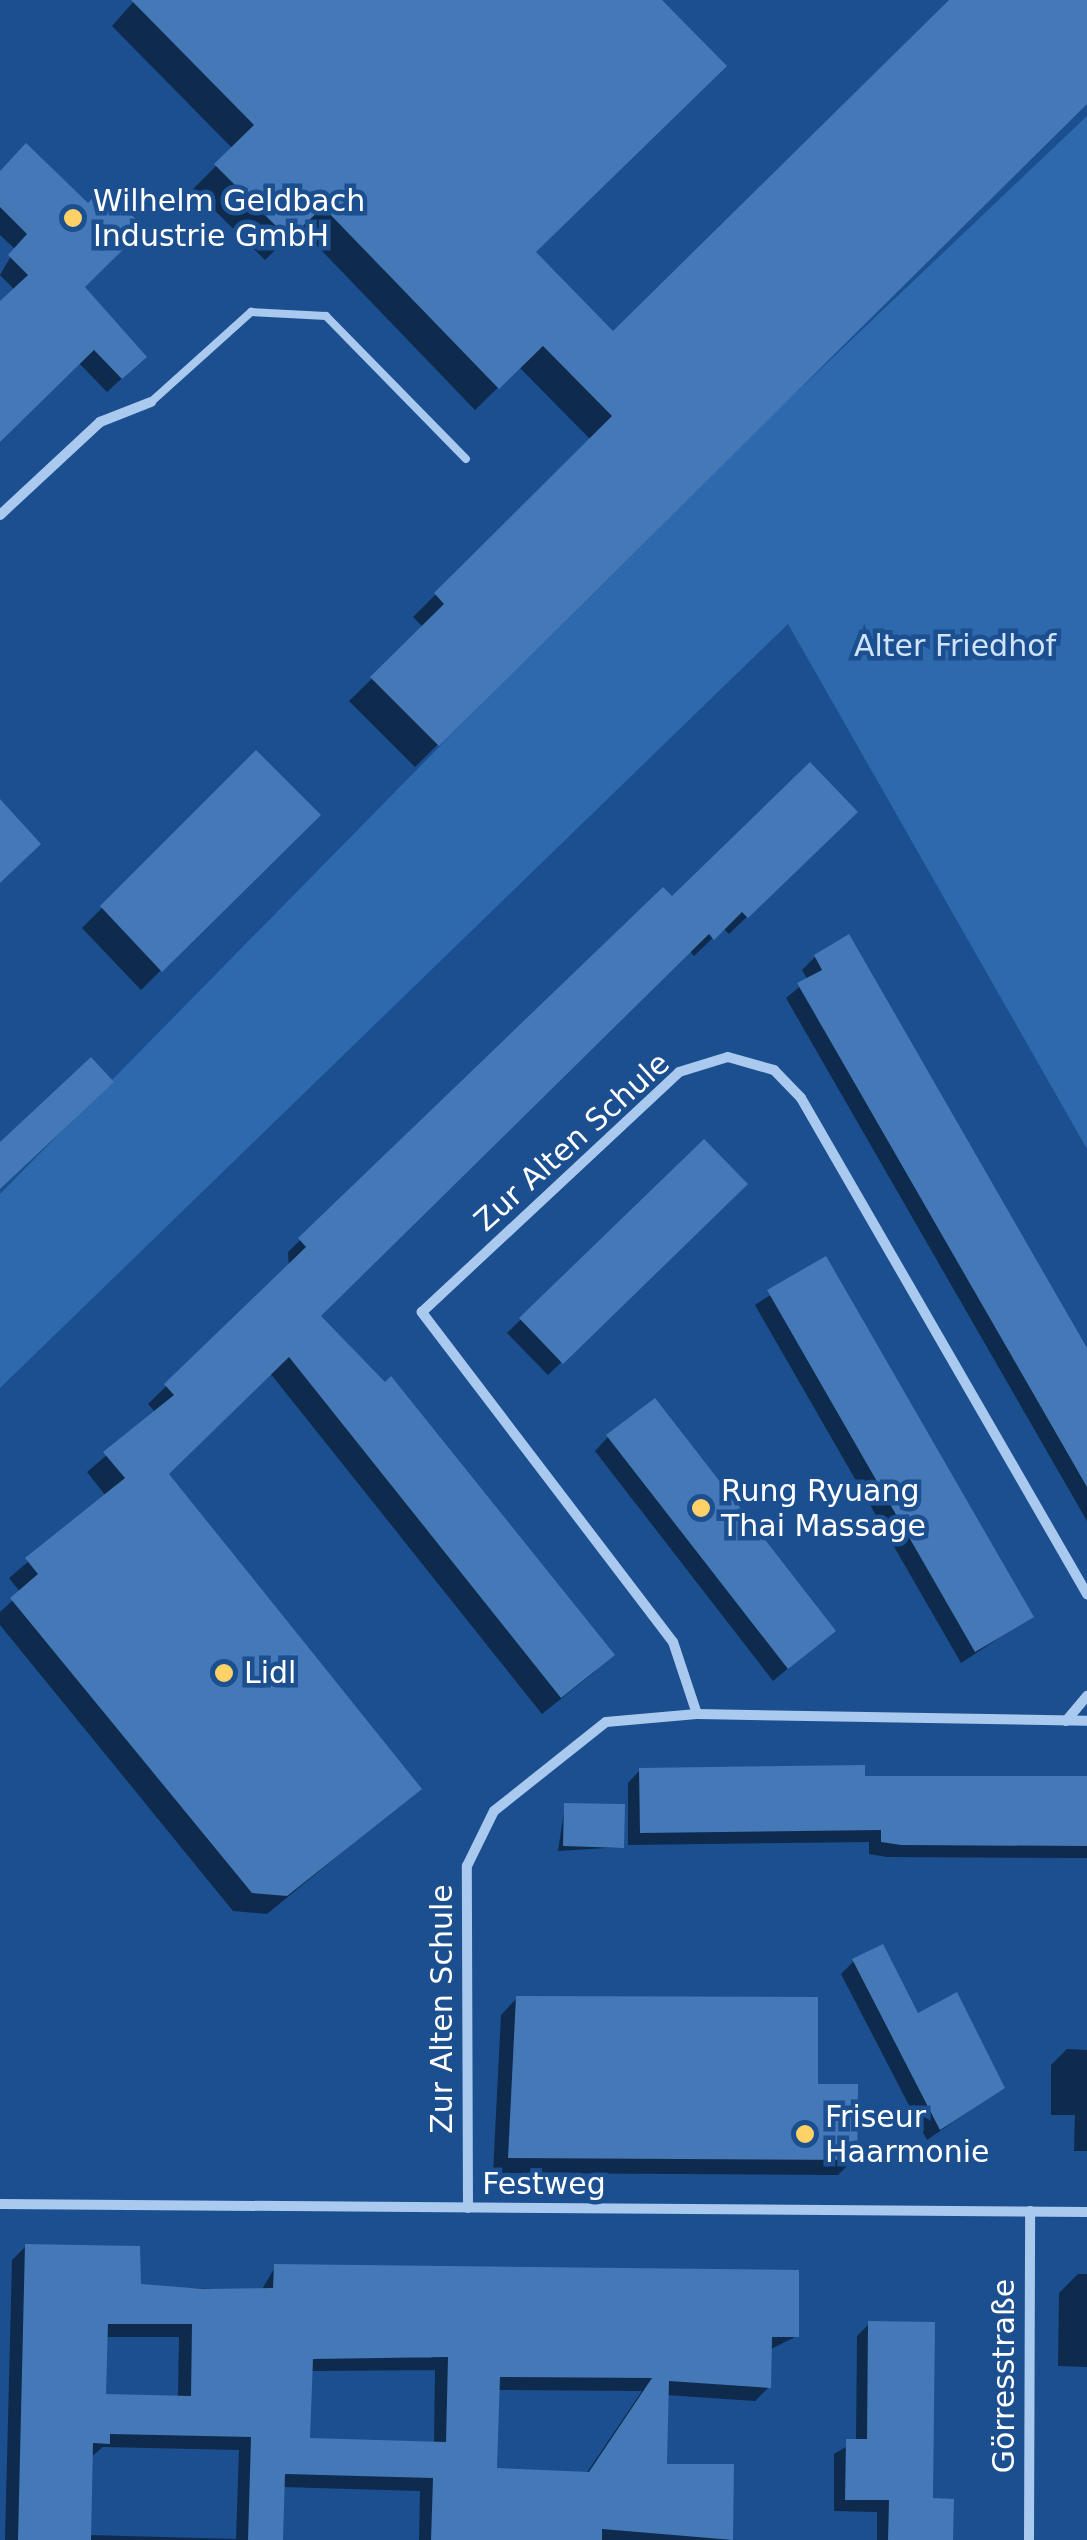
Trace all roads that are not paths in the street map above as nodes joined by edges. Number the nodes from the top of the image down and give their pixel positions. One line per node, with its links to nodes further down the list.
1 (150, 402): 2 (lane); 3 (street)
2 (466, 459)
3 (0, 515)
4 (1087, 1594): 6 (street, Zur Alten Schule)
5 (1087, 1696): 7 (street)
6 (698, 1714): 7 (street, Zur Alten Schule); 10 (street, Zur Alten Schule)
7 (1066, 1721): 8 (street, Zur Alten Schule)
8 (1087, 1721)
9 (0, 2204): 10 (street, Festweg)
10 (468, 2208): 11 (street, Festweg)
11 (1030, 2211): 12 (street, Festweg); 13 (street, Görresstraße)
12 (1087, 2212)
13 (1029, 2540)

